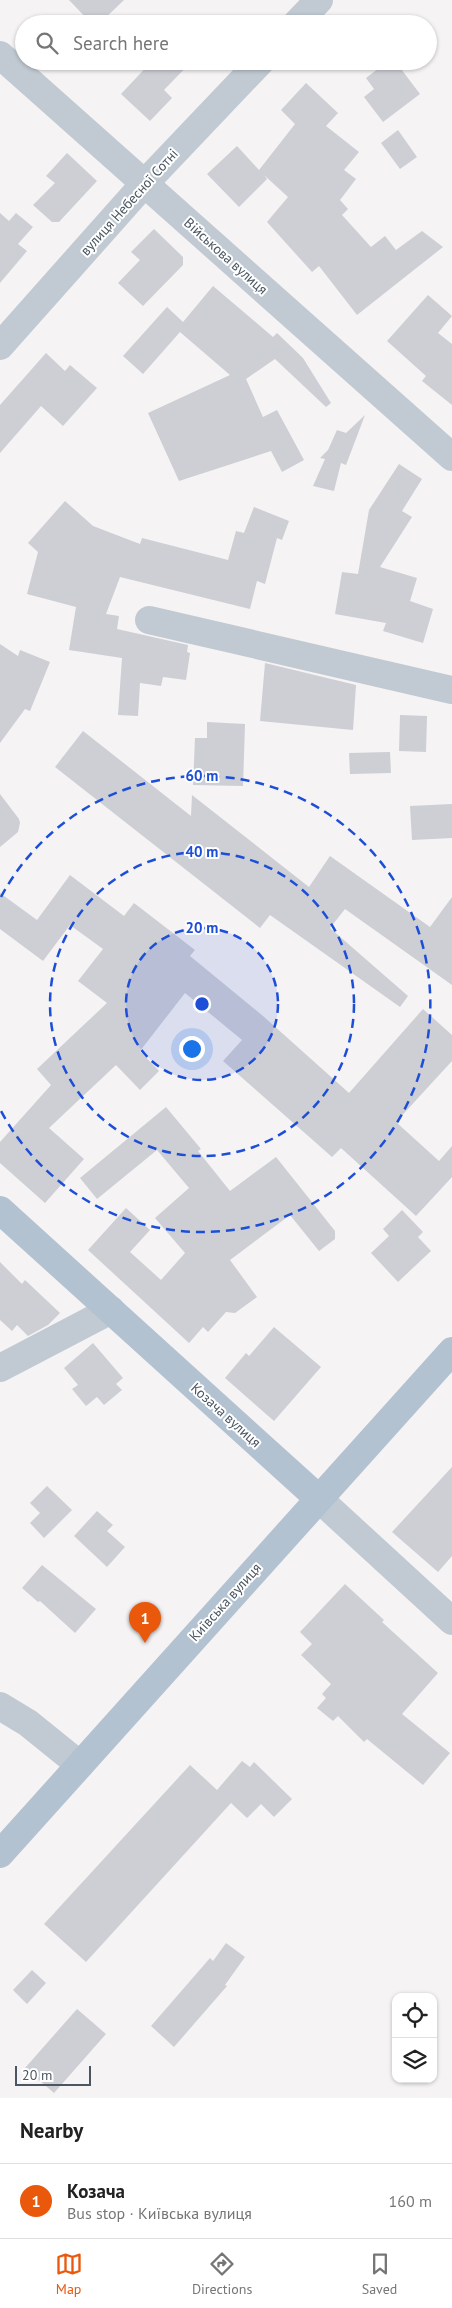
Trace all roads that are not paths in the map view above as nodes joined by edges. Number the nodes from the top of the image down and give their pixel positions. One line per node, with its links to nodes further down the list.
1 (319, 0): 2 (street)
2 (305, 15)
3 (0, 55): 4 (street, Військова вулиця)
4 (15, 68)
5 (17, 70): 7 (street, Військова вулиця)
6 (252, 70): 7 (street, вулиця Небесної Сотні)
7 (144, 184): 8 (street, вулиця Небесної Сотні); 9 (street, Військова вулиця)
8 (0, 346)
9 (452, 457)
10 (149, 620): 11 (street)
11 (452, 690)
12 (0, 1210): 13 (main road, Козача вулиця)
13 (111, 1310): 15 (street); 16 (main road, Козача вулиця)
14 (452, 1351): 16 (main road, Київська вулиця)
15 (0, 1368)
16 (318, 1498): 17 (street, Козача вулиця); 19 (main road, Київська вулиця)
17 (452, 1621)
18 (0, 1706): 19 (street)
19 (80, 1765): 20 (main road, Київська вулиця)
20 (0, 1854)

